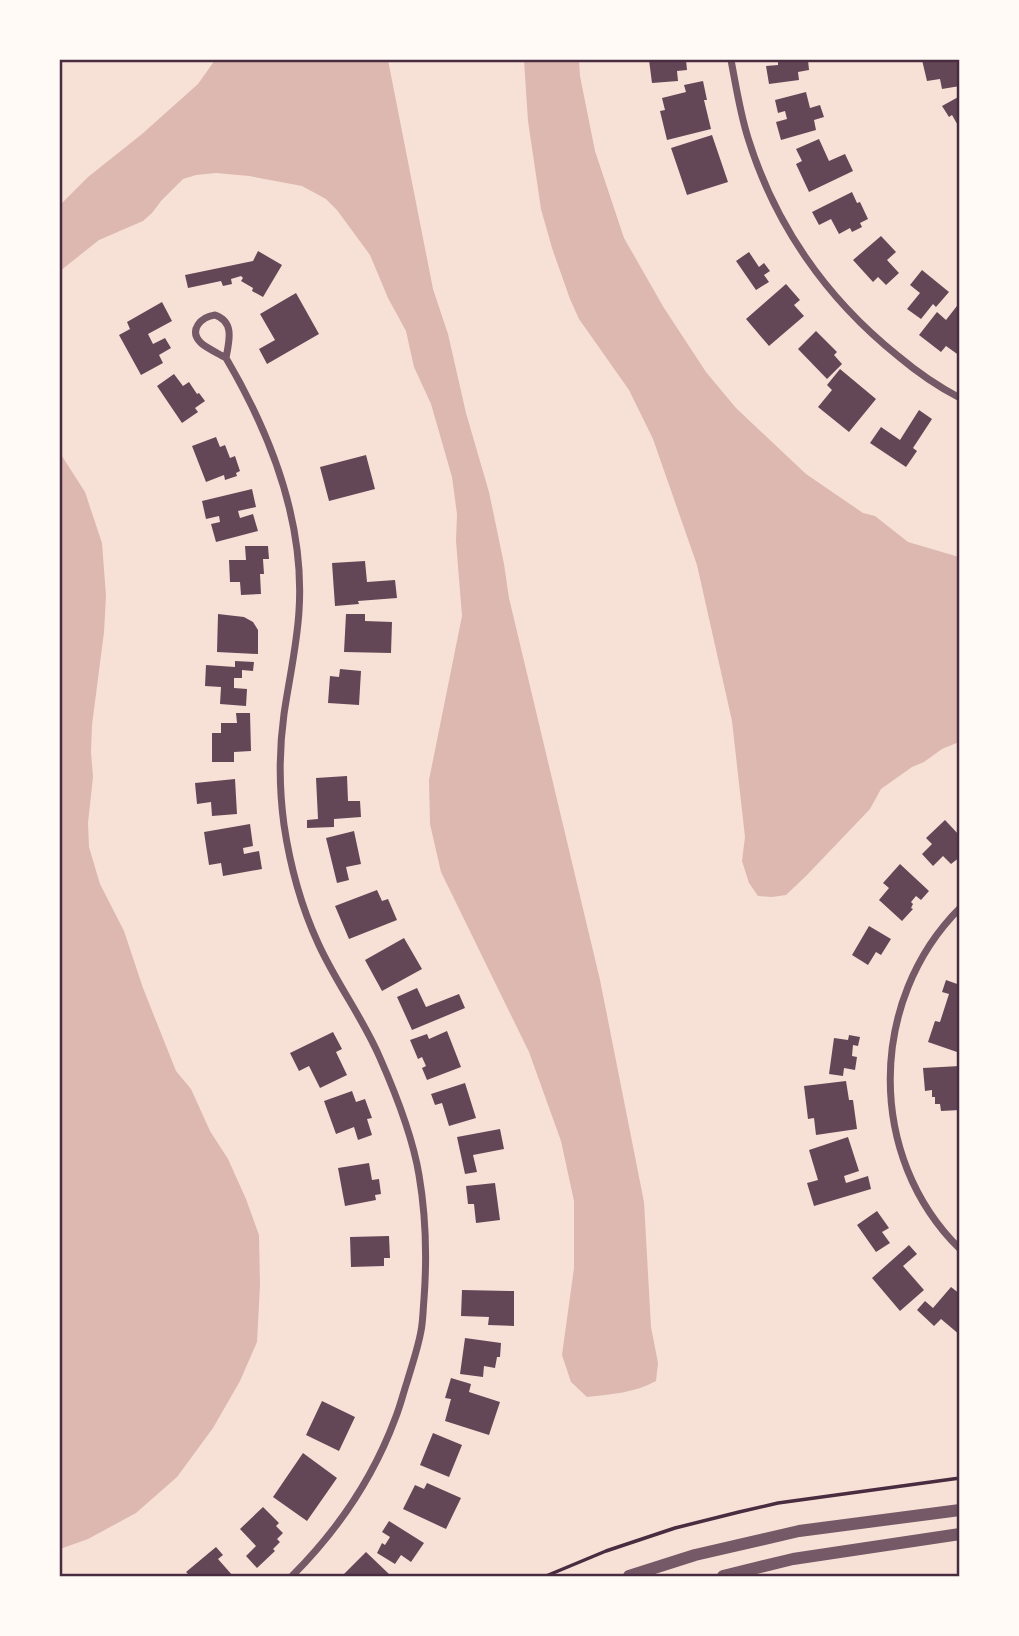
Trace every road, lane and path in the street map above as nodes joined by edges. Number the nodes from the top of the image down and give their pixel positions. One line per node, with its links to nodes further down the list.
1 (732, 60): 3 (street)
2 (226, 358): 2 (street); 9 (street)
3 (960, 398)
4 (960, 908): 5 (street)
5 (960, 1249)
6 (960, 1478): 10 (path)
7 (960, 1510): 11 (street)
8 (960, 1534): 12 (street)
9 (292, 1577)
10 (546, 1577)
11 (629, 1577)
12 (723, 1577)

